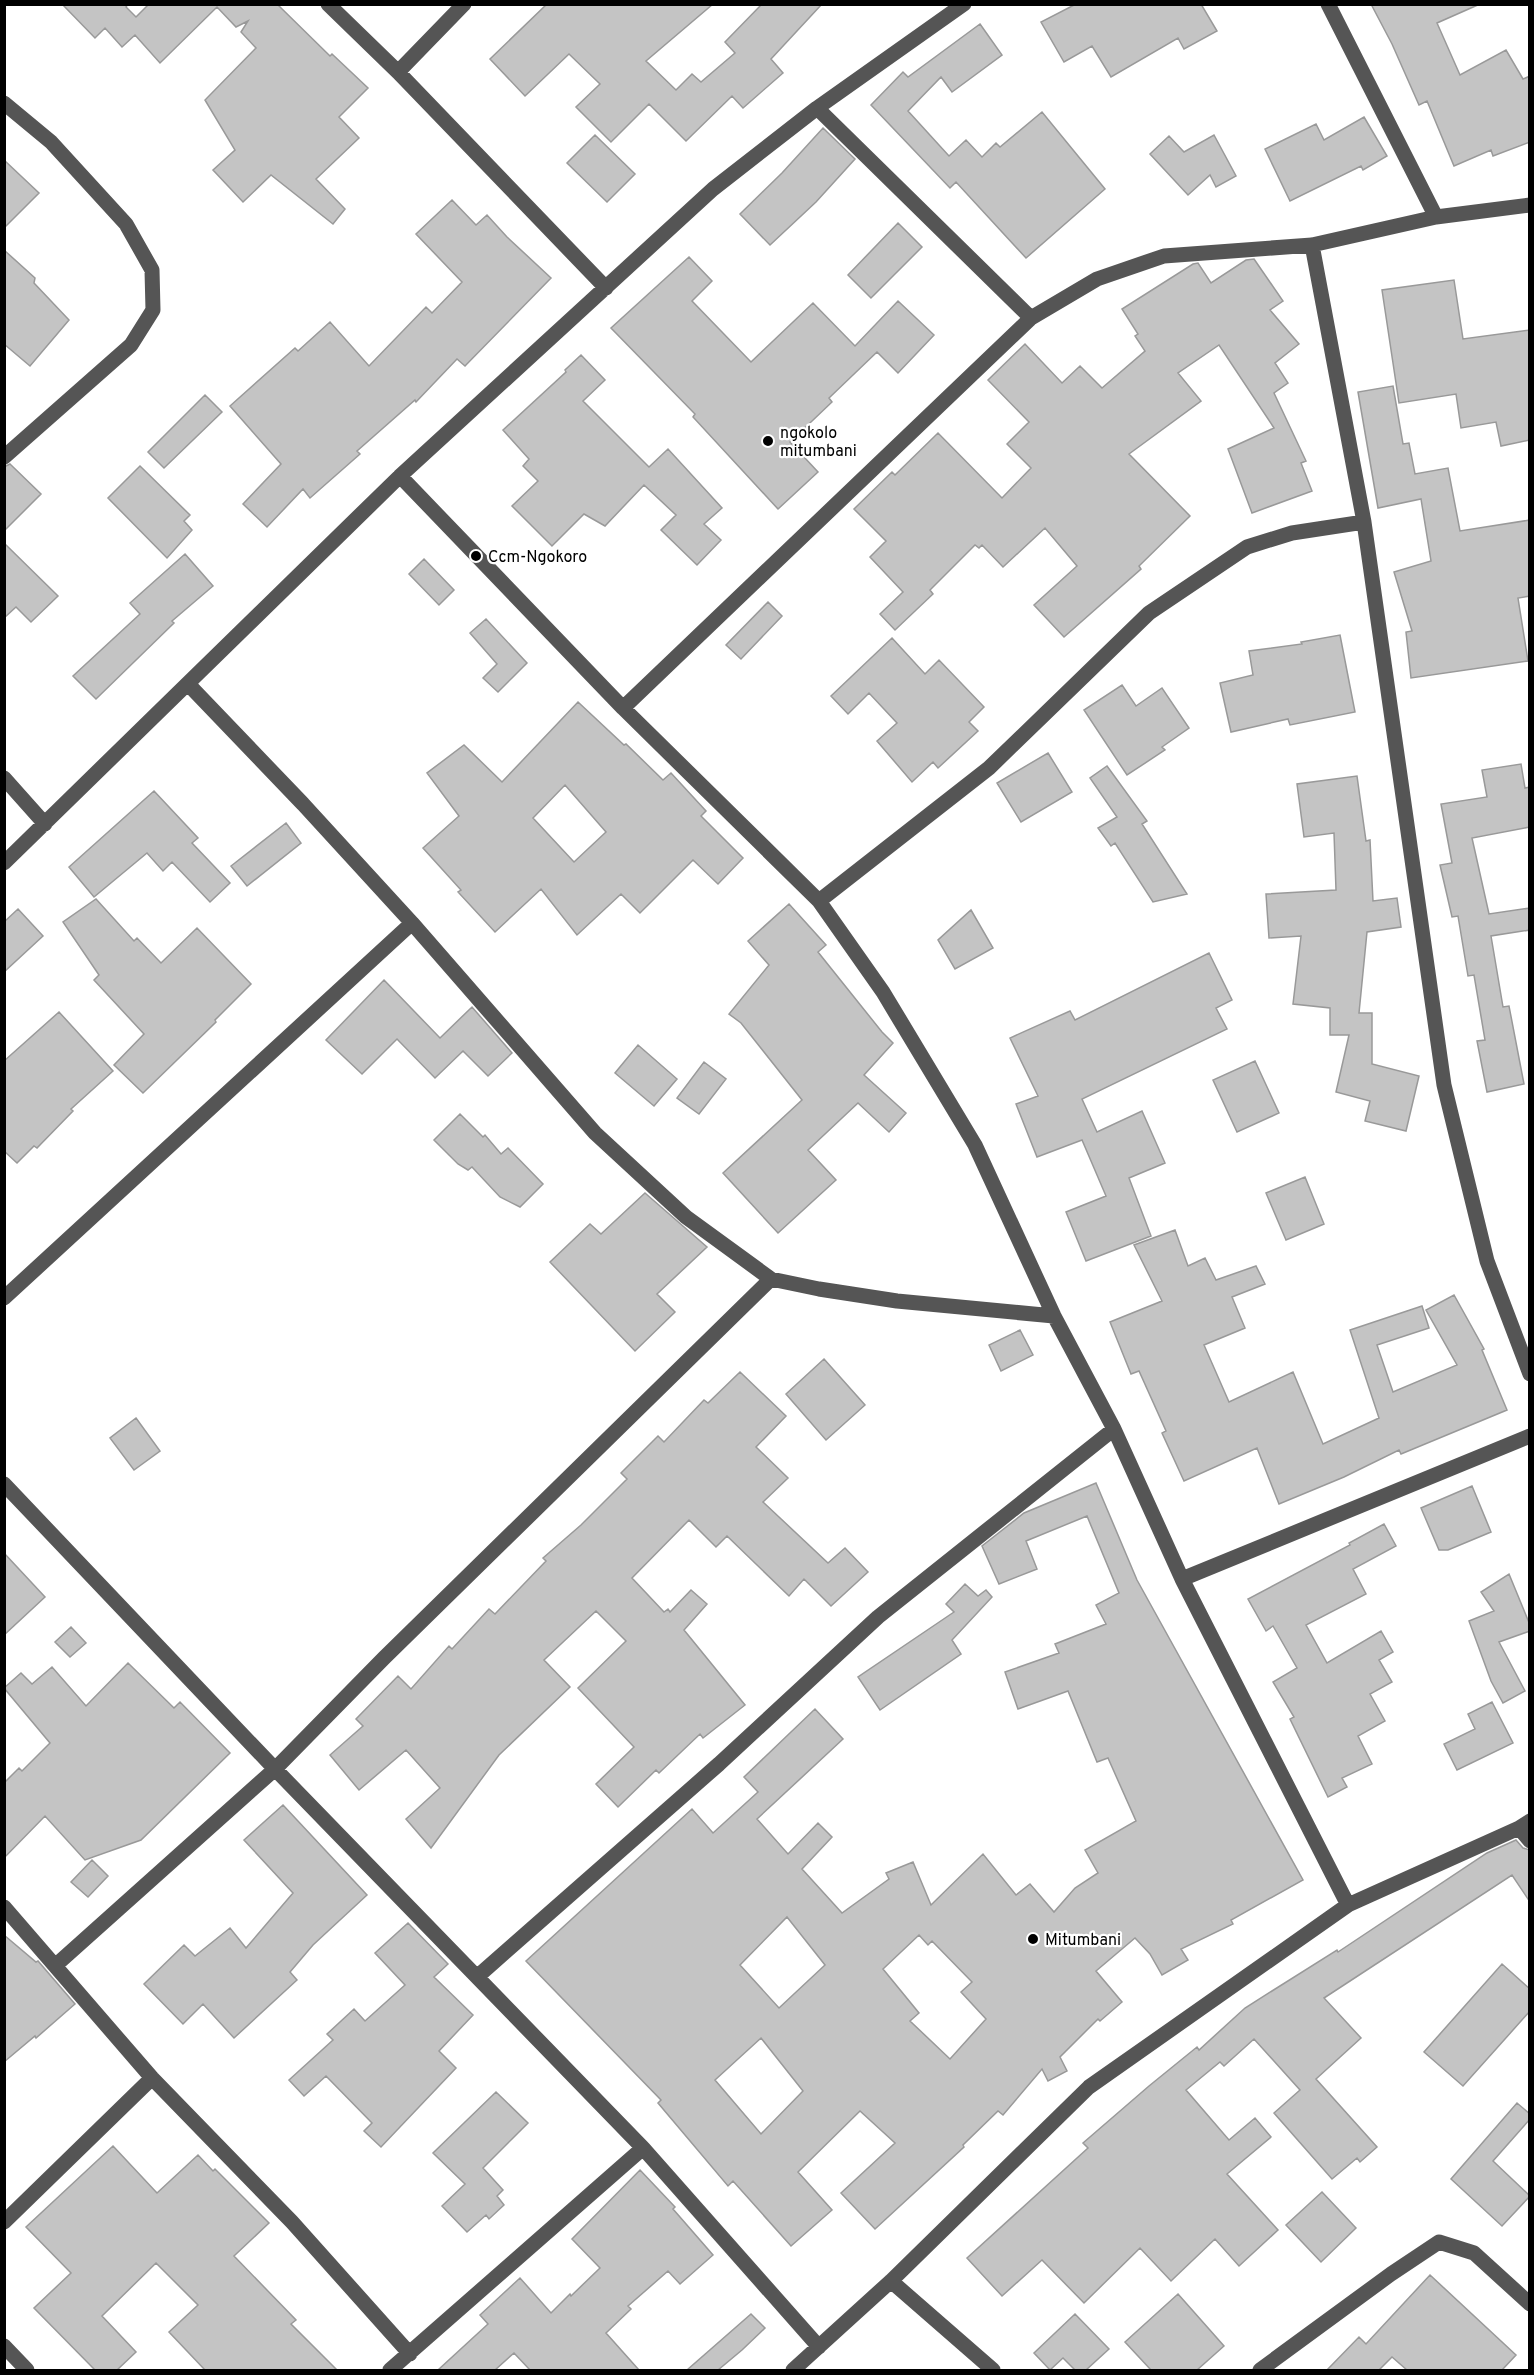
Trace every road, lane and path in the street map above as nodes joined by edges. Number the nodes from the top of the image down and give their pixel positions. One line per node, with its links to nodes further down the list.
1 (328, 4): 5 (street)
2 (464, 4): 5 (street)
3 (964, 4): 7 (street)
4 (1328, 4): 9 (street)
5 (398, 72): 11 (street)
6 (4, 103): 13 (street)
7 (817, 108): 11 (street); 12 (street)
8 (1530, 205): 9 (street)
9 (1436, 217): 10 (street)
10 (1312, 245): 12 (street); 15 (street)
11 (606, 288): 14 (street)
12 (1031, 318): 17 (street)
13 (4, 457)
14 (400, 476): 16 (street); 17 (street)
15 (1364, 522): 21 (street); 26 (street)
16 (188, 684): 19 (street); 22 (street)
17 (623, 708): 21 (street)
18 (4, 778): 19 (street)
19 (45, 824): 20 (street)
20 (4, 863)
21 (819, 901): 25 (street)
22 (412, 923): 23 (street); 24 (street)
23 (771, 1279): 25 (street); 31 (street)
24 (4, 1298)
25 (1054, 1316): 27 (street)
26 (1530, 1374)
27 (1114, 1429): 30 (street); 37 (street)
28 (1530, 1437): 30 (street)
29 (4, 1484): 31 (street)
30 (1182, 1579): 34 (street)
31 (275, 1769): 36 (street); 37 (street)
32 (1524, 1825): 33 (street); 34 (street)
33 (1530, 1842)
34 (1348, 1905): 41 (street)
35 (4, 1907): 36 (street)
36 (56, 1965): 38 (street)
37 (478, 1976): 39 (street)
38 (152, 2078): 40 (street); 45 (street)
39 (643, 2148): 44 (street); 45 (street)
40 (4, 2222)
41 (891, 2281): 44 (street); 49 (street)
42 (1530, 2304): 50 (street)
43 (4, 2346): 46 (street)
44 (819, 2347): 48 (street)
45 (410, 2354): 47 (street)
46 (27, 2370)
47 (390, 2370)
48 (793, 2370)
49 (993, 2370)
50 (1260, 2370)

